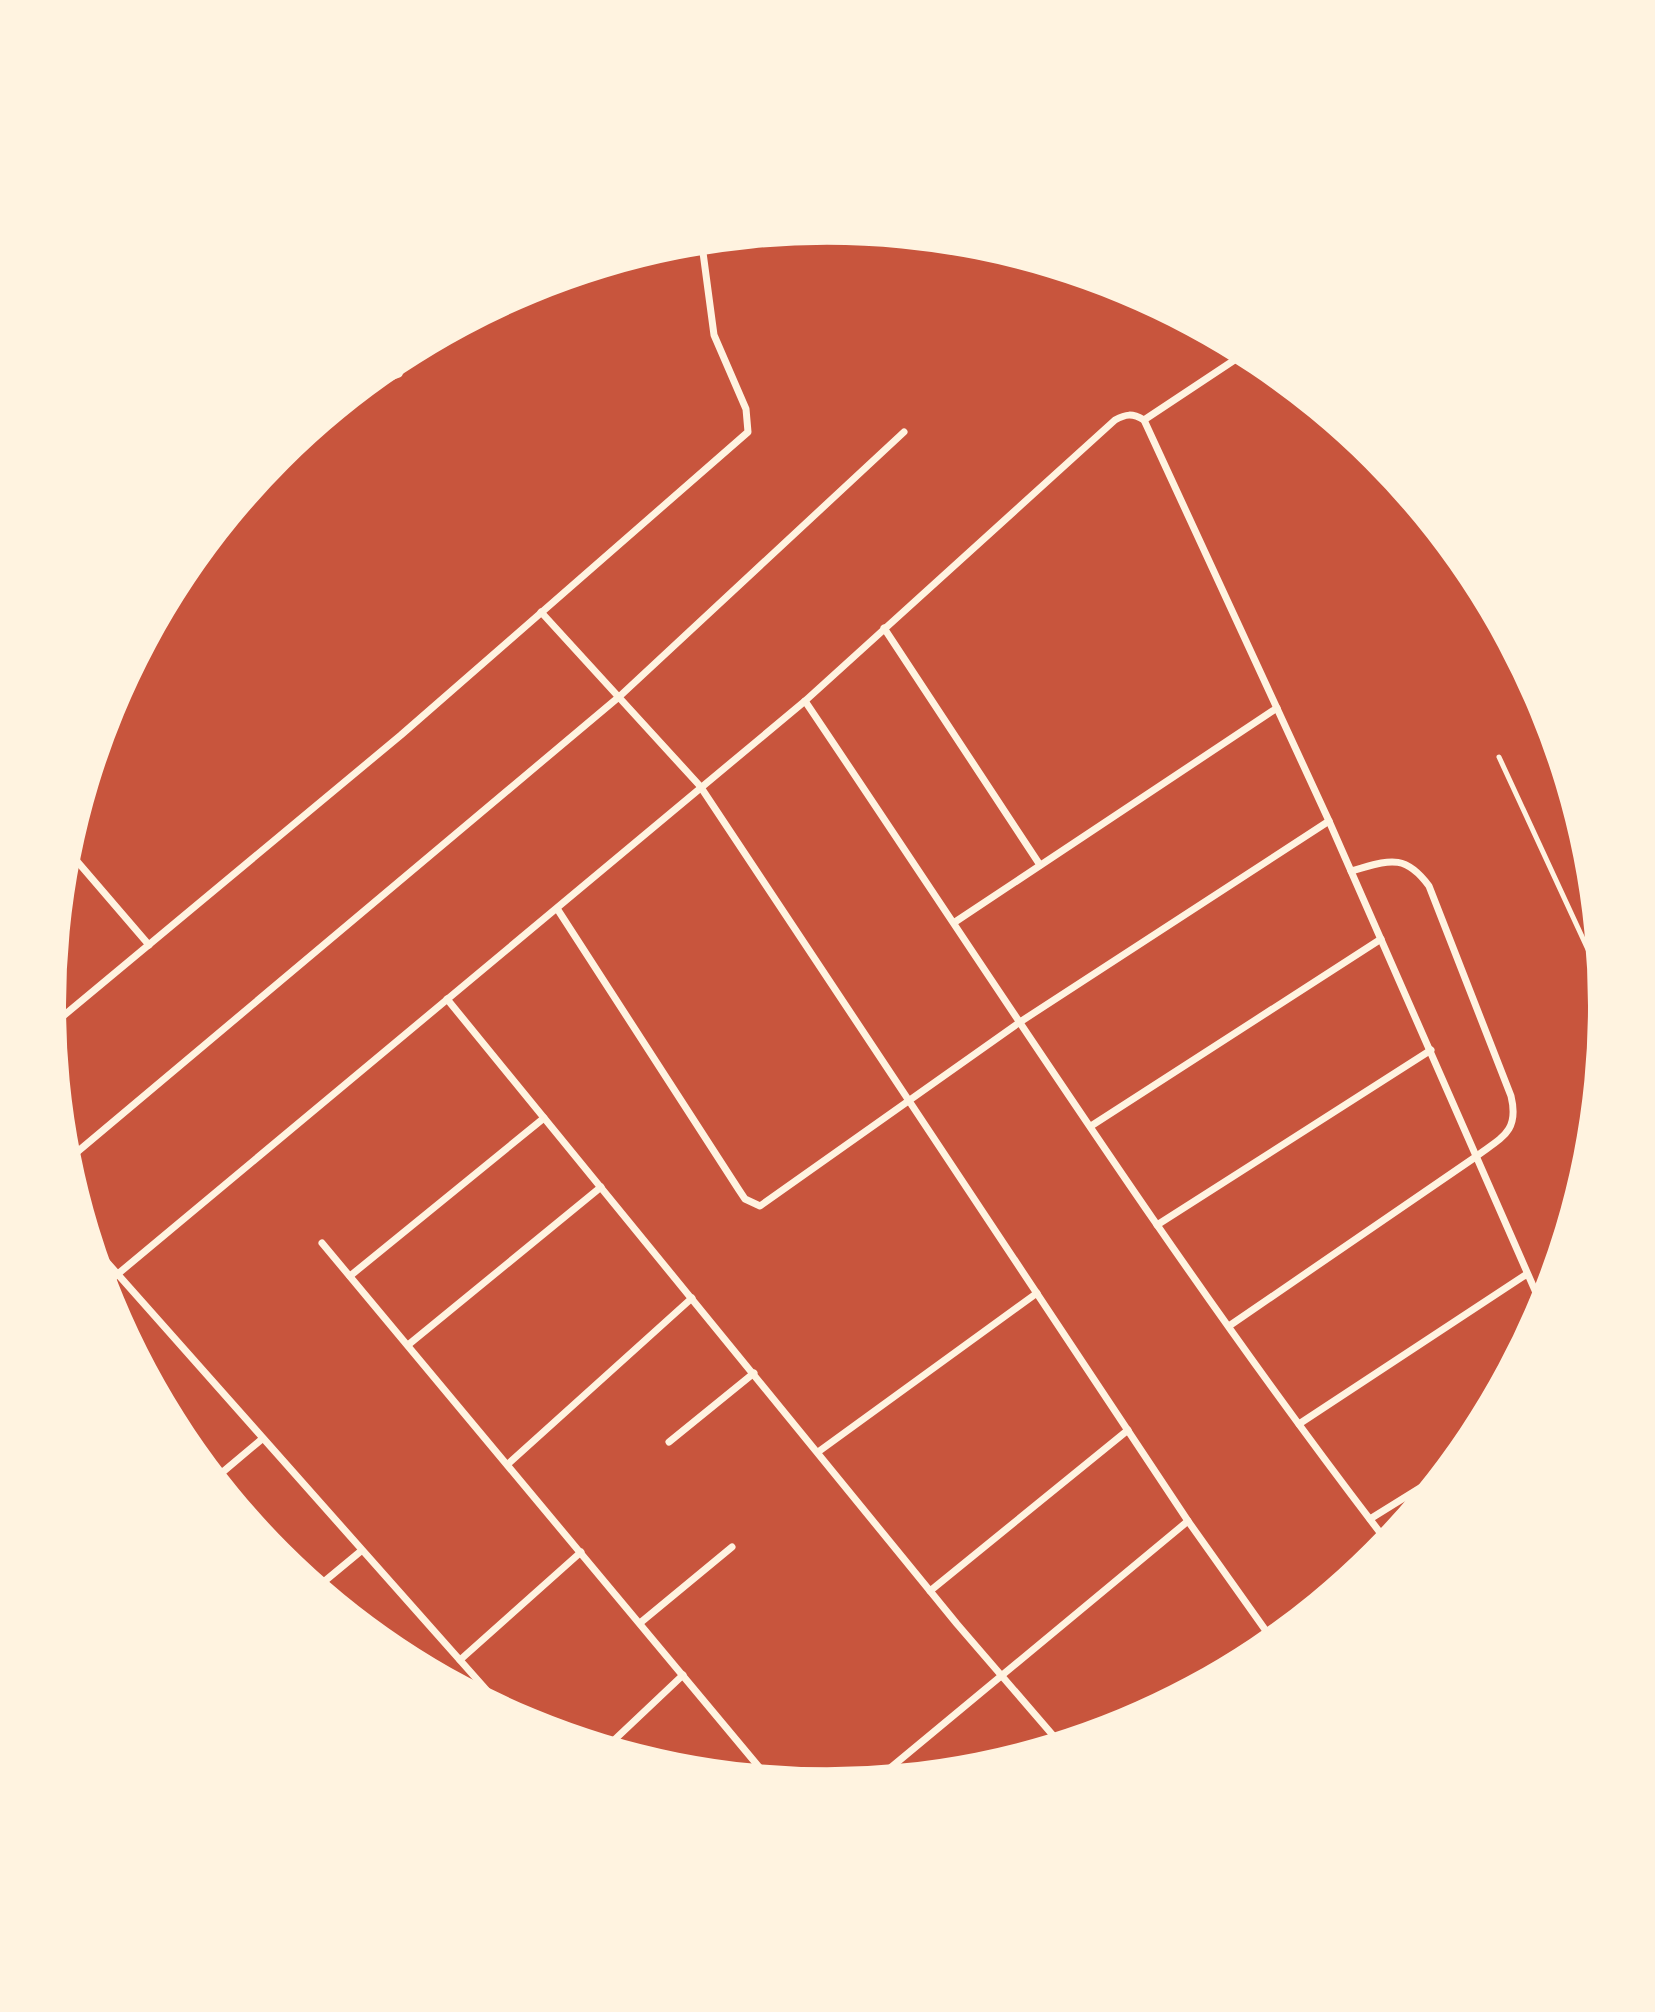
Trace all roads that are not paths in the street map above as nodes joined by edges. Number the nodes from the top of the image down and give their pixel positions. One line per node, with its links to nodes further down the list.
1 (703, 256): 5 (street)
2 (1231, 361): 3 (street)
3 (1144, 420): 6 (street); 9 (street)
4 (904, 432): 7 (street)
5 (541, 612): 7 (street); 19 (street)
6 (884, 628): 8 (street); 14 (street)
7 (620, 696): 11 (street); 28 (street)
8 (805, 701): 11 (street); 17 (street)
9 (1277, 708): 12 (street); 14 (street)
10 (1499, 757): 20 (lane)
11 (700, 786): 16 (street); 25 (street)
12 (1329, 821): 15 (street); 23 (street)
13 (80, 865): 19 (street)
14 (1040, 865): 17 (street)
15 (1351, 871): 18 (street); 29 (street)
16 (558, 910): 21 (street); 25 (street)
17 (956, 922): 23 (street)
18 (1381, 939): 24 (street); 27 (street)
19 (149, 945): 22 (street)
20 (1586, 946)
21 (447, 999): 26 (street); 35 (street)
22 (66, 1013)
23 (1020, 1022): 25 (street); 27 (street)
24 (1431, 1050): 29 (street); 31 (street)
25 (911, 1100): 38 (street)
26 (544, 1118): 30 (street); 36 (street)
27 (1091, 1126): 31 (street)
28 (80, 1149)
29 (1474, 1158): 34 (street); 40 (street)
30 (601, 1186): 39 (street); 41 (street)
31 (1157, 1225): 40 (street)
32 (322, 1243): 36 (street)
33 (115, 1273): 35 (street)
34 (1527, 1274): 37 (street); 43 (street)
35 (117, 1275): 45 (street)
36 (350, 1276): 41 (street)
37 (1534, 1289)
38 (1038, 1293): 44 (street); 47 (street)
39 (692, 1298): 42 (street); 48 (street)
40 (1229, 1326): 43 (street)
41 (408, 1345): 48 (street)
42 (754, 1373): 46 (street); 47 (street)
43 (1299, 1424): 51 (street)
44 (1128, 1430): 52 (street); 58 (street)
45 (262, 1439): 49 (street); 55 (street)
46 (669, 1442)
47 (818, 1452): 58 (street)
48 (508, 1464): 56 (street)
49 (225, 1470)
50 (1412, 1493): 51 (street)
51 (1370, 1519): 53 (street)
52 (1188, 1521): 60 (street); 63 (street)
53 (1379, 1531)
54 (732, 1547): 59 (street)
55 (361, 1551): 57 (street); 61 (street)
56 (581, 1552): 59 (street); 61 (street)
57 (327, 1579)
58 (930, 1591): 63 (street)
59 (640, 1623): 62 (street)
60 (1265, 1628)
61 (460, 1660): 64 (street)
62 (683, 1675): 66 (street); 67 (street)
63 (1002, 1676): 65 (street); 68 (street)
64 (481, 1683)
65 (1050, 1733)
66 (617, 1737)
67 (756, 1763)
68 (896, 1763)

